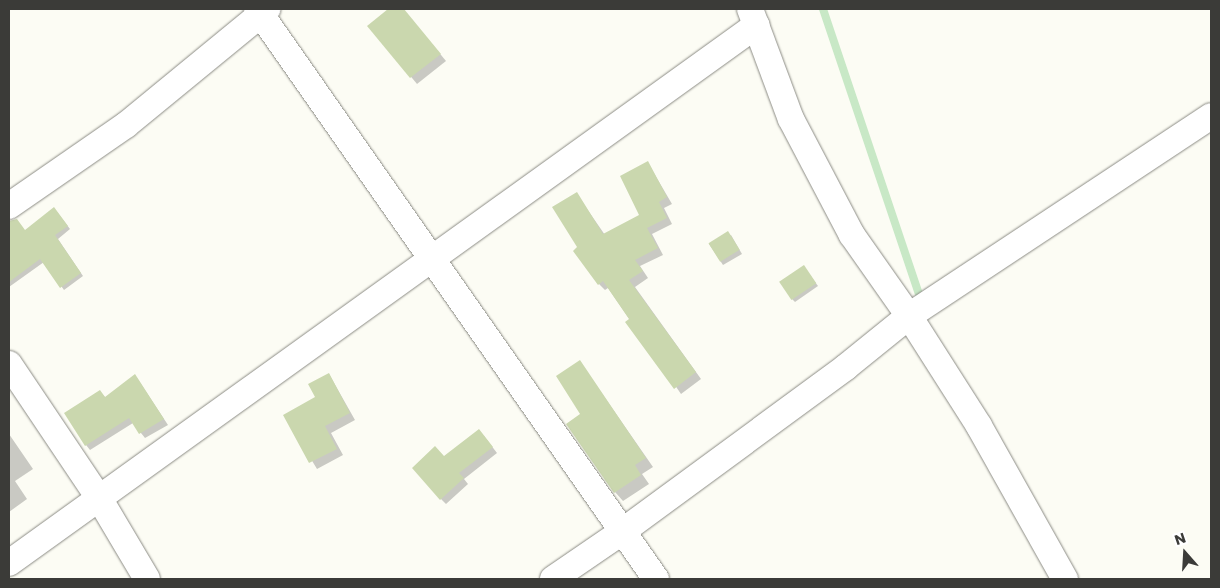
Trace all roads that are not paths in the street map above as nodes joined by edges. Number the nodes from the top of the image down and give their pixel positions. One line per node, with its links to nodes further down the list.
1 (261, 10): 4 (street); 5 (street)
2 (753, 17): 5 (street); 6 (street)
3 (1211, 116): 6 (street)
4 (9, 206)
5 (431, 257): 8 (street); 9 (street)
6 (909, 316): 9 (street); 14 (street)
7 (9, 364): 8 (street)
8 (99, 498): 10 (street); 11 (street)
9 (623, 531): 12 (street); 13 (street)
10 (9, 563)
11 (147, 579)
12 (553, 579)
13 (656, 579)
14 (1065, 579)

